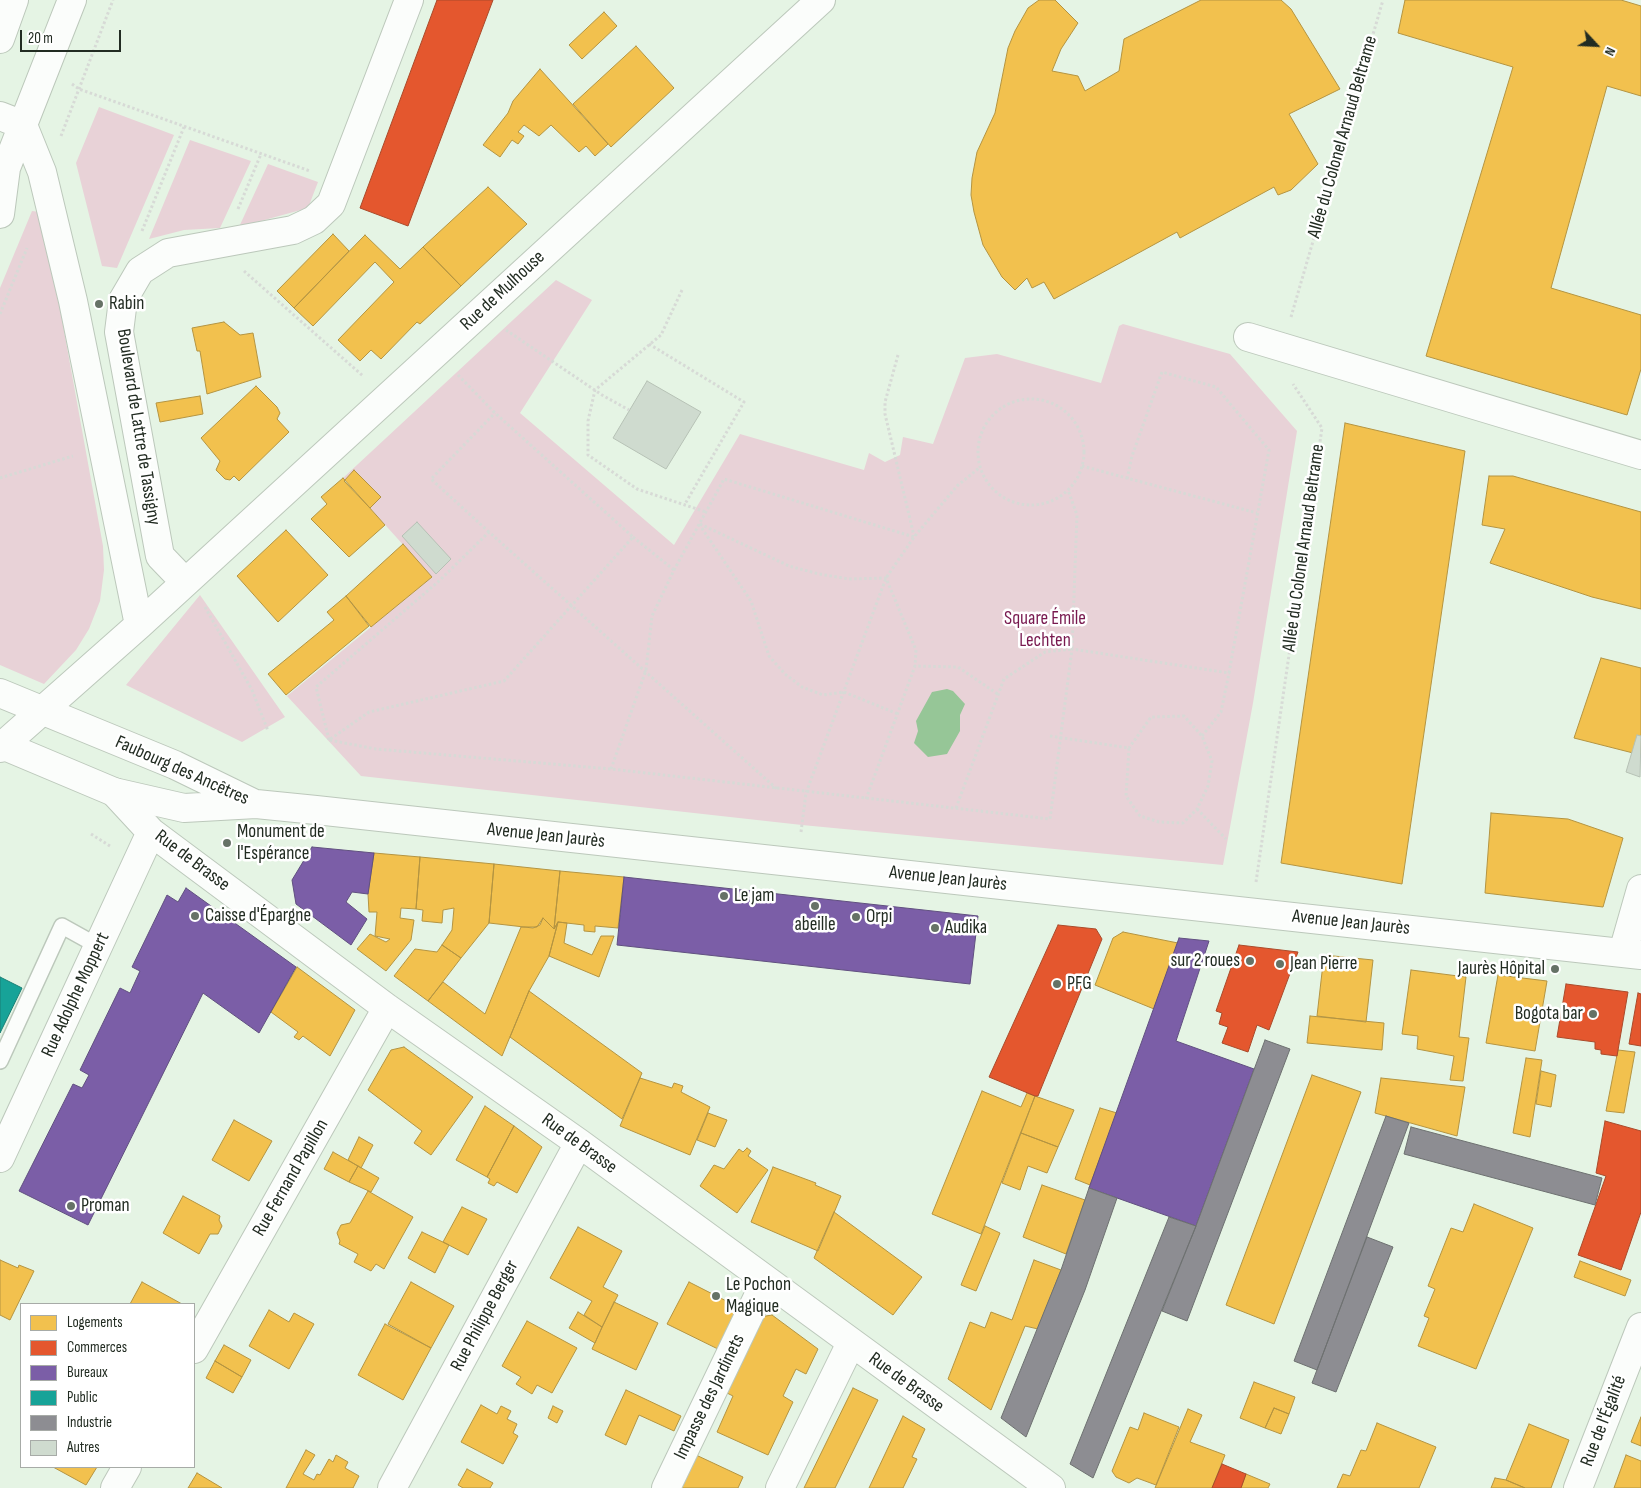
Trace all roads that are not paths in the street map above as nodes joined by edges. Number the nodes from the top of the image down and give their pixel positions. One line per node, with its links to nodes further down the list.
1 (14, 0): 5 (street)
2 (72, 0): 6 (street)
3 (409, 0): 10 (street, Boulevard de Lattre de Tassigny)
4 (821, 0): 10 (street, Rue de Mulhouse)
5 (0, 39)
6 (12, 120): 7 (street); 11 (street)
7 (0, 214)
8 (1248, 337): 9 (street)
9 (1641, 455)
10 (189, 579): 11 (street, Rue de Mulhouse)
11 (140, 625): 13 (street, Rue de Mulhouse)
12 (0, 693): 13 (street, Faubourg des Ancêtres)
13 (43, 711): 14 (street, Rue de Mulhouse); 16 (street, Faubourg des Ancêtres)
14 (1, 746): 15 (street, Faubourg des Ancêtres)
15 (114, 792): 16 (street, Faubourg des Ancêtres); 17 (street, Rue de Brasse)
16 (256, 804): 20 (street, Avenue Jean Jaurès)
17 (151, 832): 19 (street, Rue Adolphe Moppert); 21 (street, Rue de Brasse)
18 (1641, 889): 20 (street)
19 (98, 946): 22 (lane); 24 (street, Rue Adolphe Moppert)
20 (1632, 953)
21 (388, 1008): 23 (street, Rue de Brasse); 28 (street, Rue Fernand Papillon)
22 (0, 1061)
23 (579, 1143): 25 (street, Rue de Brasse); 31 (street, Rue Philippe Berger)
24 (0, 1158)
25 (766, 1280): 27 (street, Rue de Brasse); 32 (street, Impasse des Jardinets)
26 (1641, 1327): 35 (street, Rue de l'Égalité)
27 (851, 1343): 33 (street); 34 (street, Rue de Brasse)
28 (195, 1347)
29 (126, 1468): 30 (street)
30 (115, 1488)
31 (392, 1488)
32 (666, 1488)
33 (780, 1488)
34 (1051, 1488)
35 (1578, 1488)

